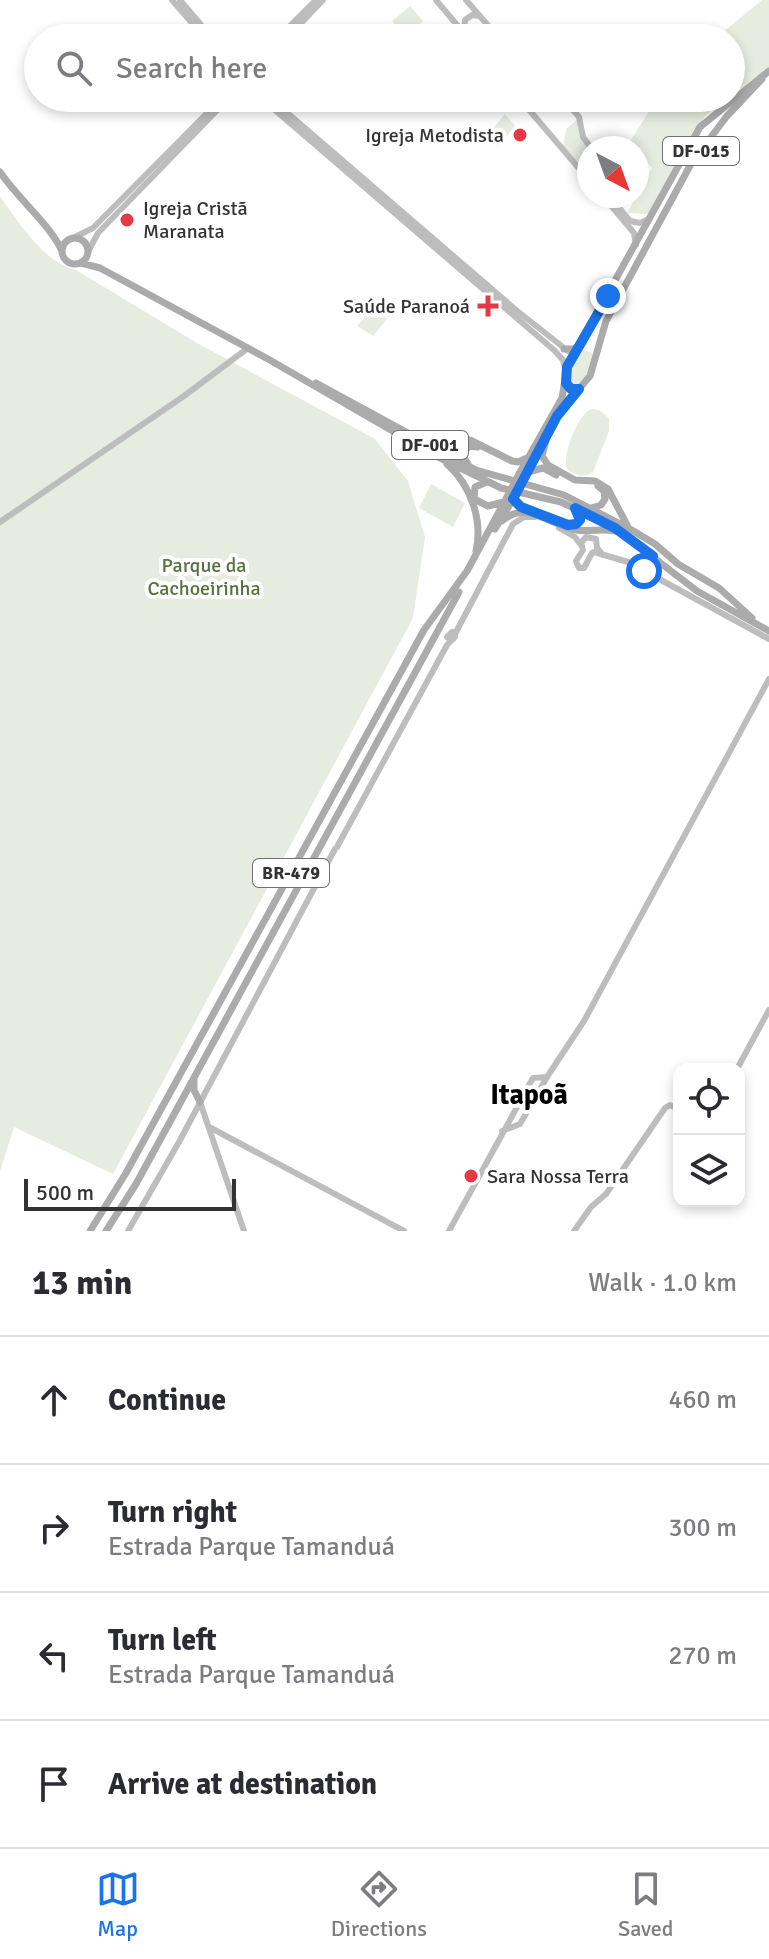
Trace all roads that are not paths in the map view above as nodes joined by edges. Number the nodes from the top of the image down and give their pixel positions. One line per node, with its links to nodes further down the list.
1 (172, 0): 8 (street)
2 (180, 0): 9 (street)
3 (316, 0): 10 (street)
4 (323, 0): 11 (street)
5 (436, 0): 12 (street)
6 (466, 0): 7 (street)
7 (482, 19): 13 (street); 14 (street)
8 (193, 24)
9 (200, 24)
10 (295, 24)
11 (297, 24)
12 (457, 24)
13 (463, 24)
14 (486, 24)
15 (769, 72): 16 (main road, DF-015); 17 (main road, DF-015)
16 (745, 90)
17 (745, 97)
18 (211, 112): 26 (street)
19 (213, 112): 26 (street)
20 (278, 112): 27 (street)
21 (284, 112): 27 (street)
22 (531, 112): 31 (street)
23 (575, 112): 28 (street)
24 (716, 112): 29 (main road, DF-015)
25 (731, 112): 30 (main road, DF-015)
26 (209, 115): 33 (street)
27 (307, 135): 34 (street)
28 (583, 136)
29 (693, 140): 30 (main road); 37 (main road, DF-015)
30 (704, 147): 48 (main road, DF-015)
31 (577, 164)
32 (0, 172): 39 (main road, DF-001)
33 (144, 181): 38 (street); 38 (street)
34 (386, 202): 45 (street); 45 (street)
35 (613, 208): 41 (street)
36 (620, 208): 37 (street)
37 (652, 217): 41 (main road, DF-015)
38 (95, 230): 40 (street); 43 (street)
39 (51, 233): 40 (main road, DF-001); 42 (main road, DF-001)
40 (72, 239): 42 (main road); 43 (main road, DF-001)
41 (635, 246): 49 (main road, DF-015)
42 (62, 251): 44 (main road, DF-001)
43 (88, 252): 44 (main road); 46 (main road, DF-001)
44 (81, 263): 46 (main road, DF-001)
45 (459, 267): 47 (street)
46 (100, 268): 51 (main road, DF-001)
47 (470, 275): 50 (street); 50 (street)
48 (606, 321): 49 (main road); 54 (main road, DF-015)
49 (594, 322): 52 (main road); 53 (main road, DF-015)
50 (542, 336): 52 (street); 55 (street)
51 (248, 348): 56 (main road, DF-001); 69 (street)
52 (564, 349): 53 (street)
53 (579, 350): 54 (main road); 55 (main road, DF-015)
54 (595, 357): 58 (main road, DF-015)
55 (566, 372): 57 (main road, DF-015)
56 (303, 378): 60 (main road, DF-001); 61 (main road, DF-001)
57 (565, 382): 58 (main road); 62 (main road, DF-015)
58 (579, 389): 59 (main road, DF-015)
59 (548, 433): 64 (main road, DF-015); 71 (main road)
60 (417, 437): 62 (main road); 63 (main road, DF-001)
61 (436, 456): 65 (main road, DF-001); 75 (main road)
62 (530, 456): 64 (main road, DF-015)
63 (476, 470): 64 (main road); 68 (main road, DF-001)
64 (524, 473): 66 (main road, bridge); 68 (main road)
65 (488, 482): 66 (main road); 67 (main road, DF-001)
66 (510, 500): 67 (main road); 70 (main road, BR-479); 75 (main road, BR-479)
67 (575, 508): 71 (main road, DF-001)
68 (591, 508): 71 (main road)
69 (0, 522)
70 (495, 529): 71 (main road); 77 (main road, BR-479)
71 (626, 531): 74 (main road, DF-001); 78 (main road)
72 (583, 544): 73 (street); 73 (street); 73 (street); 79 (street)
73 (594, 551): 76 (street)
74 (653, 556): 76 (main road); 78 (main road, DF-001)
75 (474, 559): 82 (main road, BR-479)
76 (644, 571): 80 (street)
77 (438, 629): 79 (street); 83 (main road, BR-479)
78 (766, 629)
79 (451, 636): 84 (street)
80 (769, 639)
81 (769, 679): 90 (street)
82 (350, 763): 83 (main road); 85 (main road, BR-479)
83 (362, 769): 84 (main road, BR-479)
84 (330, 844): 86 (main road, BR-479); 91 (street)
85 (252, 943): 86 (main road); 98 (main road, BR-479)
86 (264, 947): 89 (main road, BR-479)
87 (769, 1010): 88 (street)
88 (740, 1063)
89 (194, 1078): 91 (main road); 92 (main road, BR-479)
90 (544, 1080): 94 (street); 96 (street)
91 (199, 1101): 92 (main road); 95 (street); 104 (street)
92 (181, 1102): 99 (main road, BR-479)
93 (673, 1107): 108 (street)
94 (509, 1121): 96 (street); 97 (street)
95 (211, 1128): 105 (street); 106 (street)
96 (513, 1128): 97 (street)
97 (502, 1131): 107 (street)
98 (111, 1200): 99 (main road); 100 (main road, BR-479)
99 (121, 1210): 101 (main road, BR-479)
100 (100, 1217): 101 (main road); 102 (main road, BR-479)
101 (112, 1223): 103 (main road, BR-479)
102 (90, 1231)
103 (106, 1231)
104 (128, 1231)
105 (244, 1231)
106 (404, 1231)
107 (449, 1231)
108 (574, 1231)

